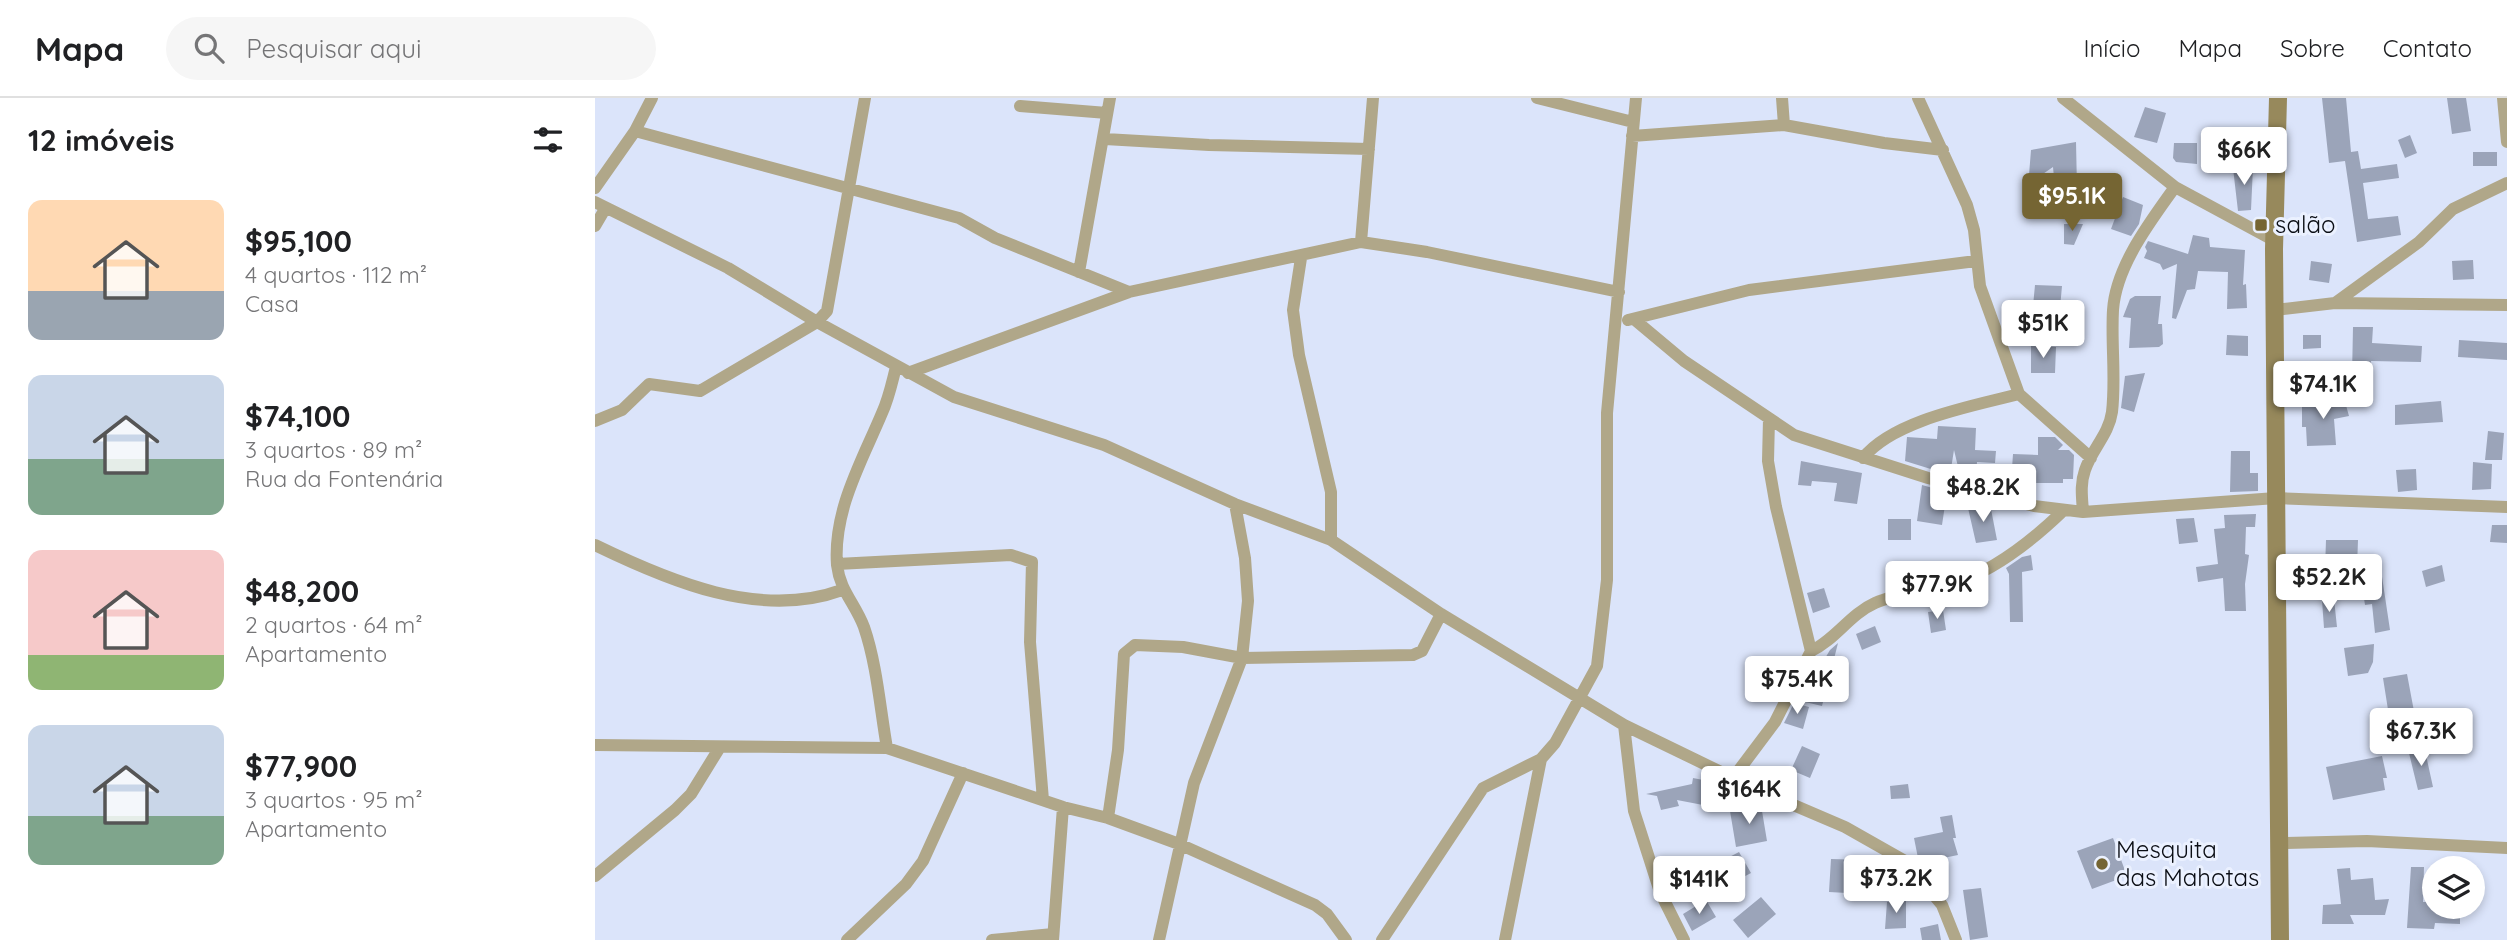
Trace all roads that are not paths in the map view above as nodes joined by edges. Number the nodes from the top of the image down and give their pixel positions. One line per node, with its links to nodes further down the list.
1 (652, 98): 16 (street)
2 (865, 98): 25 (street)
3 (1110, 98): 13 (street)
4 (1373, 98): 20 (street)
5 (1537, 98): 14 (street)
6 (1636, 98): 14 (street)
7 (1782, 98): 15 (street)
8 (1918, 98): 21 (street)
9 (2063, 98): 23 (street)
10 (2278, 98): 28 (street)
11 (2503, 98): 19 (street)
12 (1020, 106): 13 (street)
13 (1107, 113): 18 (street)
14 (1633, 122): 17 (street)
15 (1784, 125): 17 (street); 21 (street)
16 (635, 131): 24 (street); 25 (street)
17 (1632, 136): 34 (street)
18 (1105, 139): 20 (street); 32 (street)
19 (2507, 142)
20 (1369, 149): 29 (street)
21 (1943, 149): 31 (street)
22 (2507, 183): 35 (street)
23 (2175, 187): 28 (street); 47 (street)
24 (595, 188)
25 (851, 191): 32 (street); 39 (street)
26 (600, 206): 27 (street); 39 (street)
27 (595, 226)
28 (2275, 241): 37 (street)
29 (1361, 242): 30 (street); 34 (street)
30 (1301, 258): 33 (street); 53 (street)
31 (1976, 261): 38 (street); 43 (street)
32 (1079, 271): 33 (street)
33 (1129, 292): 42 (street)
34 (1619, 292): 40 (street)
35 (2335, 303): 36 (street); 37 (street)
36 (2507, 304)
37 (2275, 310): 48 (street)
38 (1635, 320): 40 (street); 44 (street)
39 (817, 322): 41 (street); 45 (street)
40 (1616, 322): 60 (street)
41 (896, 367): 42 (street); 55 (street)
42 (908, 373): 49 (street)
43 (2019, 394): 46 (street); 47 (street)
44 (1769, 419): 46 (street); 58 (street)
45 (595, 421)
46 (1863, 458): 51 (street)
47 (2091, 458): 52 (street)
48 (2276, 498): 50 (street); 52 (street); 71 (street)
49 (1235, 504): 53 (street); 59 (street)
50 (2507, 508)
51 (2064, 510): 52 (street); 58 (street)
52 (2083, 512)
53 (1331, 540): 57 (street)
54 (595, 545): 56 (street)
55 (837, 564): 56 (street); 68 (street)
56 (842, 590): 64 (street)
57 (1441, 614): 59 (street); 60 (street)
58 (1811, 652): 67 (street)
59 (1242, 658): 70 (street); 72 (street)
60 (1582, 698): 61 (street); 65 (street)
61 (1624, 725): 67 (street); 82 (street)
62 (595, 745): 63 (street)
63 (720, 747): 64 (street); 74 (street)
64 (887, 748): 66 (street)
65 (1541, 759): 80 (street); 81 (street)
66 (963, 773): 68 (street); 76 (street)
67 (1733, 778): 83 (street)
68 (1043, 800): 69 (street)
69 (1063, 807): 70 (street); 75 (street)
70 (1108, 818): 72 (street)
71 (2281, 843): 73 (street); 84 (street)
72 (1179, 844): 78 (street); 79 (street)
73 (2507, 848)
74 (595, 876)
75 (1053, 937): 77 (street)
76 (847, 940)
77 (992, 940)
78 (1159, 940)
79 (1346, 940)
80 (1382, 940)
81 (1505, 940)
82 (1684, 940)
83 (1956, 940)
84 (2280, 940)

